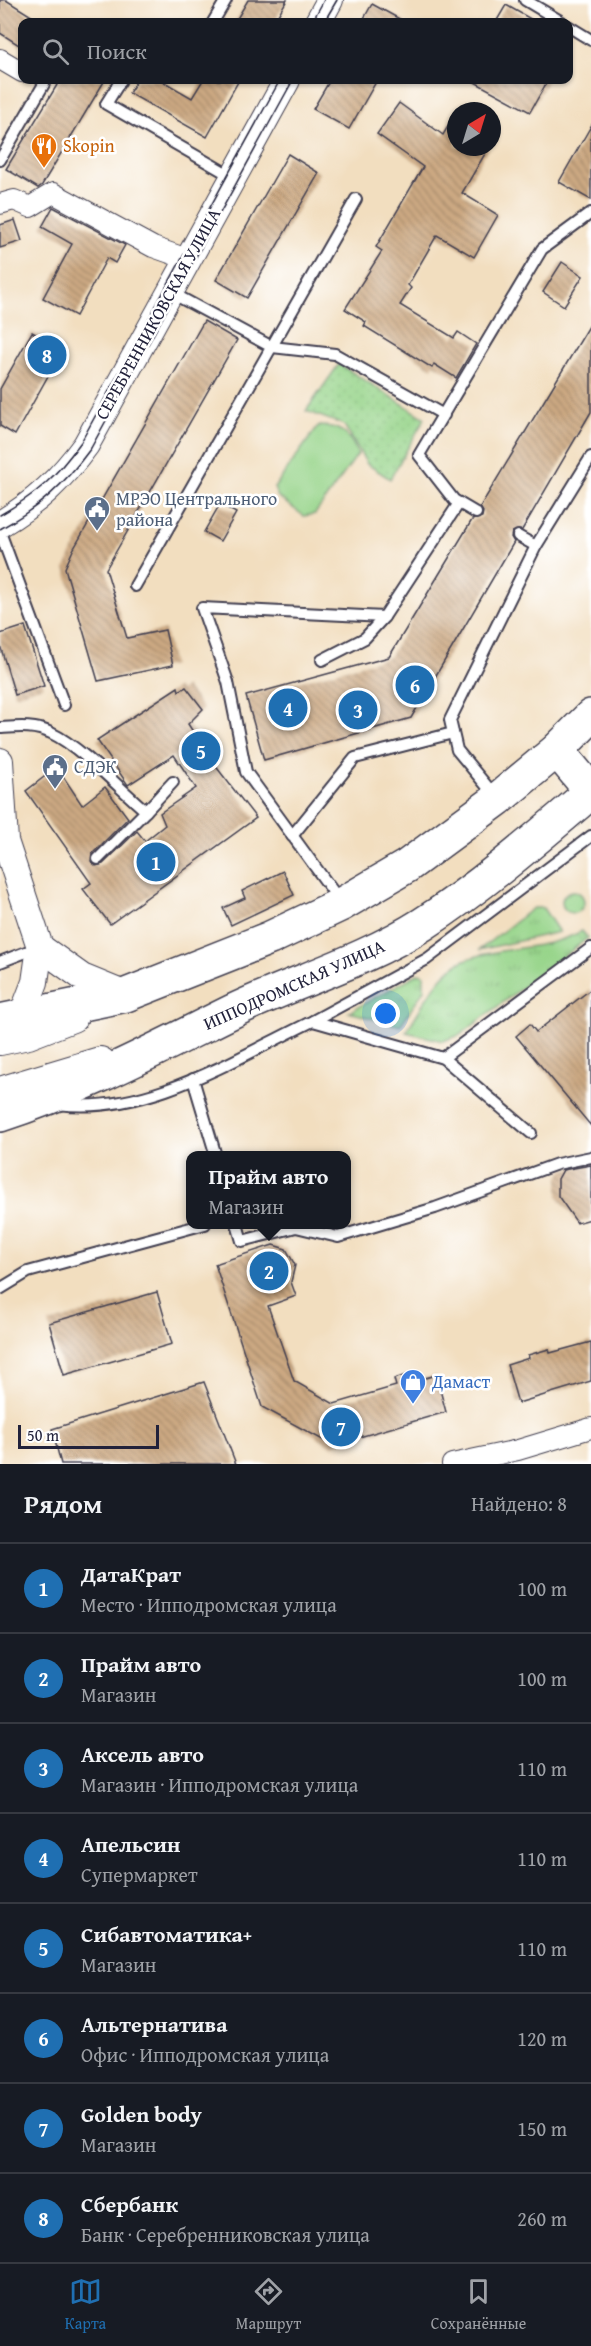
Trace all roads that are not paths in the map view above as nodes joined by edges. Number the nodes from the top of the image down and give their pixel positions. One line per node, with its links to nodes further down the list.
1 (226, 0): 4 (lane)
2 (330, 0): 5 (street)
3 (525, 0): 6 (lane)
4 (215, 18)
5 (320, 18)
6 (555, 18)
7 (573, 29): 8 (lane)
8 (591, 40)
9 (0, 59): 10 (street)
10 (18, 70)
11 (44, 84): 14 (lane)
12 (118, 84): 15 (lane)
13 (284, 84): 15 (street, СЕРЕБРЕННИКОВСКАЯ УЛИЦА)
14 (0, 160)
15 (233, 177): 19 (street, СЕРЕБРЕННИКОВСКАЯ УЛИЦА)
16 (5, 198): 19 (street)
17 (356, 199): 21 (lane)
18 (591, 213): 22 (lane)
19 (188, 259): 20 (street, СЕРЕБРЕННИКОВСКАЯ УЛИЦА)
20 (169, 291): 21 (lane); 26 (street, СЕРЕБРЕННИКОВСКАЯ УЛИЦА)
21 (272, 347): 22 (lane); 30 (lane)
22 (444, 415): 24 (lane)
23 (591, 457): 29 (lane)
24 (459, 503): 25 (lane); 31 (lane)
25 (476, 513)
26 (0, 524)
27 (0, 532): 33 (lane)
28 (518, 536): 29 (lane)
29 (536, 546): 36 (lane)
30 (135, 586)
31 (384, 617): 32 (lane); 43 (lane)
32 (322, 660)
33 (64, 705)
34 (591, 716): 37 (highway)
35 (0, 728): 42 (lane)
36 (453, 733): 41 (lane); 43 (lane)
37 (557, 750): 40 (highway); 41 (highway)
38 (0, 761): 47 (street)
39 (173, 782): 42 (lane)
40 (591, 792): 53 (highway, ИППОДРОМСКАЯ УЛИЦА)
41 (498, 799): 46 (highway)
42 (146, 811): 45 (lane)
43 (292, 836): 46 (lane)
44 (591, 836): 51 (lane)
45 (98, 859)
46 (342, 904): 50 (highway)
47 (40, 947): 49 (lane); 50 (street); 52 (street)
48 (591, 948): 54 (lane)
49 (0, 962)
50 (126, 994): 52 (highway)
51 (313, 1021): 54 (lane); 55 (lane)
52 (4, 1026)
53 (170, 1043): 56 (main road); 57 (highway, ИППОДРОМСКАЯ УЛИЦА)
54 (443, 1058): 59 (lane)
55 (193, 1079): 57 (lane); 60 (lane)
56 (0, 1093)
57 (40, 1102): 58 (highway, ИППОДРОМСКАЯ УЛИЦА)
58 (0, 1114)
59 (531, 1133)
60 (215, 1151)
61 (591, 1156): 65 (lane)
62 (187, 1229): 66 (lane)
63 (238, 1229): 64 (lane)
64 (288, 1229)
65 (304, 1229)
66 (0, 1289)
67 (591, 1428): 68 (street)
68 (520, 1457): 69 (street)
69 (452, 1464)

